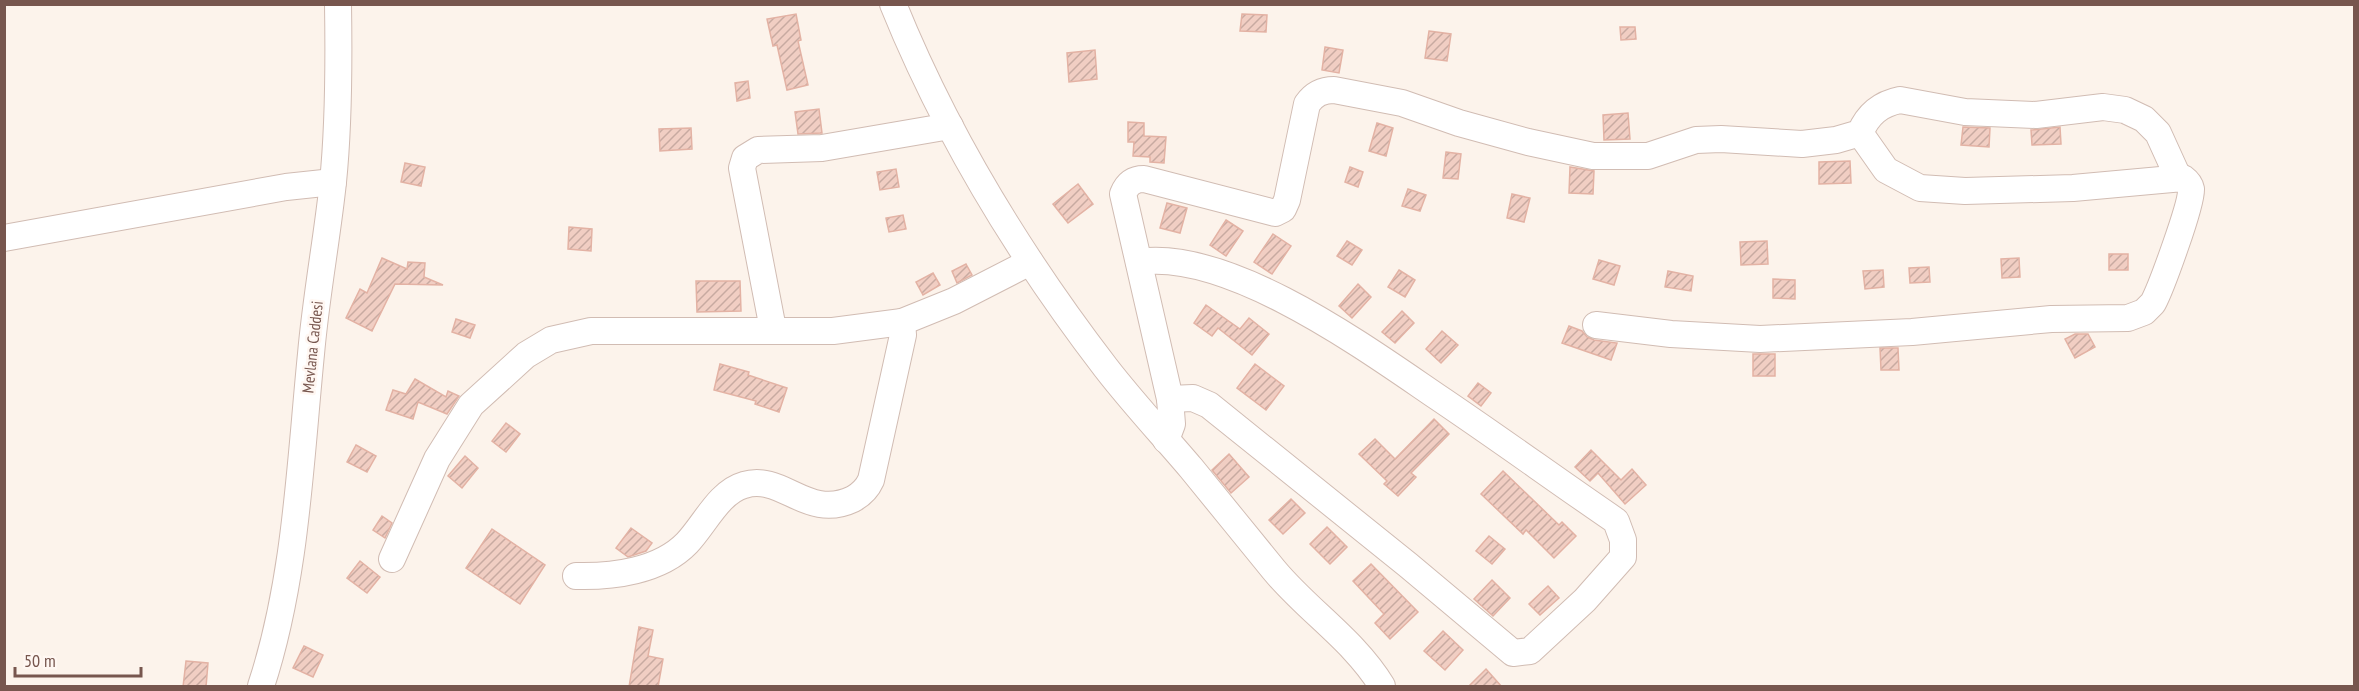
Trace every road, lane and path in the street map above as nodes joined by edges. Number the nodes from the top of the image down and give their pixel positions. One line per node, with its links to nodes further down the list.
1 (338, 4): 6 (street, Mevlana Caddesi)
2 (893, 4): 3 (street)
3 (950, 126): 8 (street); 12 (street)
4 (1860, 133): 5 (street); 5 (street); 9 (street)
5 (2178, 177): 11 (street)
6 (333, 182): 7 (street); 17 (street, Mevlana Caddesi)
7 (4, 238)
8 (1030, 262): 10 (street); 14 (street)
9 (1139, 262): 13 (street); 13 (street)
10 (902, 322): 12 (street); 16 (street)
11 (1596, 325)
12 (773, 329): 15 (street)
13 (1170, 399): 14 (street)
14 (1166, 440): 18 (street)
15 (392, 559)
16 (576, 576)
17 (261, 687)
18 (1382, 687)

